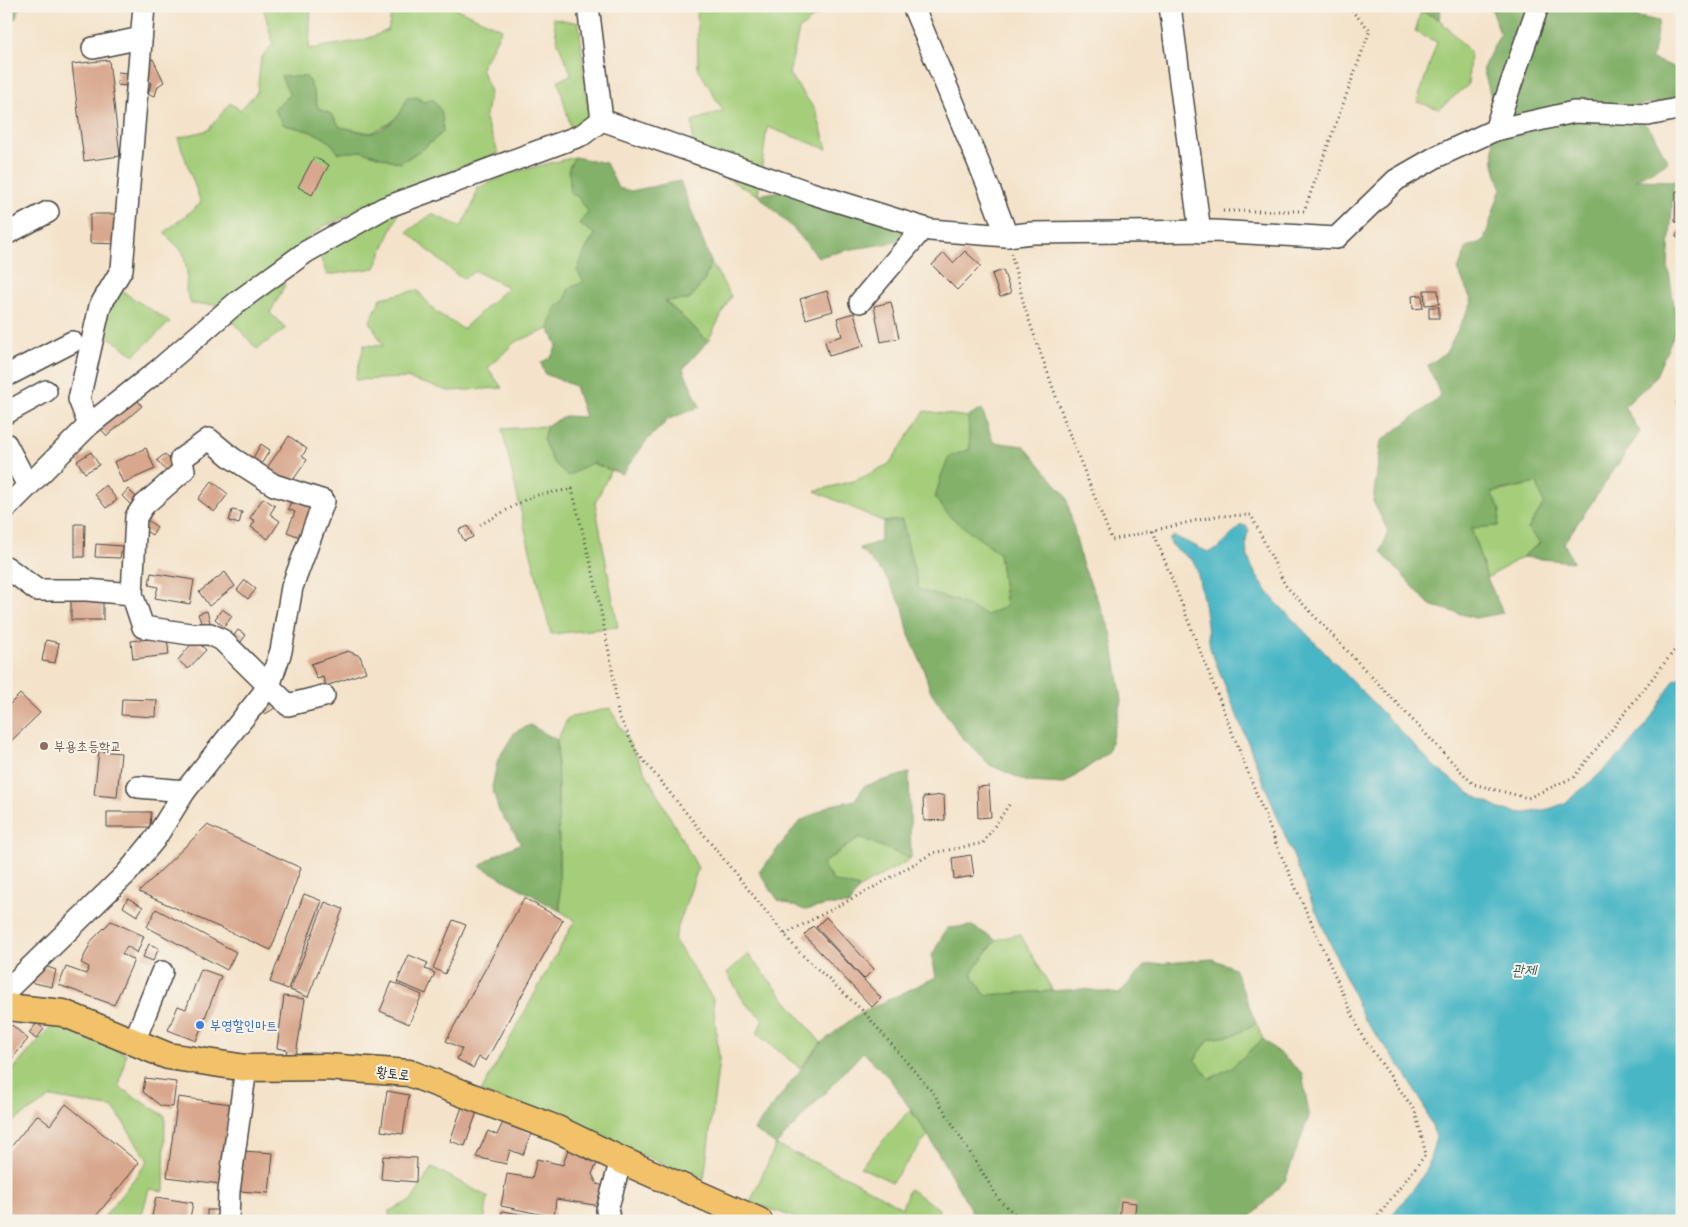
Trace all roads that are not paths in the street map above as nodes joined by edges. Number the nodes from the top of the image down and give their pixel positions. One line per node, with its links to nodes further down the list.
1 (144, 6): 6 (street)
2 (588, 6): 9 (street)
3 (913, 6): 15 (street)
4 (1170, 6): 12 (street)
5 (1538, 6): 10 (street)
6 (141, 38): 7 (street); 21 (street)
7 (93, 48)
8 (1682, 108): 10 (street)
9 (602, 120): 13 (street); 21 (street)
10 (1496, 130): 12 (street)
11 (48, 212): 14 (street)
12 (1199, 221): 15 (street)
13 (923, 228): 15 (street); 16 (street)
14 (6, 234)
15 (1007, 236)
16 (860, 302)
17 (72, 342): 18 (street)
18 (6, 376)
19 (46, 391): 20 (street)
20 (6, 413)
21 (89, 425): 23 (street)
22 (6, 444): 23 (street)
23 (28, 486): 24 (street)
24 (6, 508)
25 (6, 567): 26 (street)
26 (132, 594): 27 (street); 27 (street)
27 (268, 686): 28 (street); 30 (street)
28 (324, 696)
29 (138, 787): 30 (street)
30 (185, 790): 32 (street)
31 (162, 972): 34 (street)
32 (6, 991)
33 (6, 1008): 34 (main road, 황토로)
34 (134, 1042): 35 (main road, 황토로)
35 (246, 1068): 36 (main road, 황토로); 37 (street)
36 (621, 1160): 38 (street); 39 (main road, 황토로)
37 (228, 1221)
38 (610, 1221)
39 (759, 1221)

